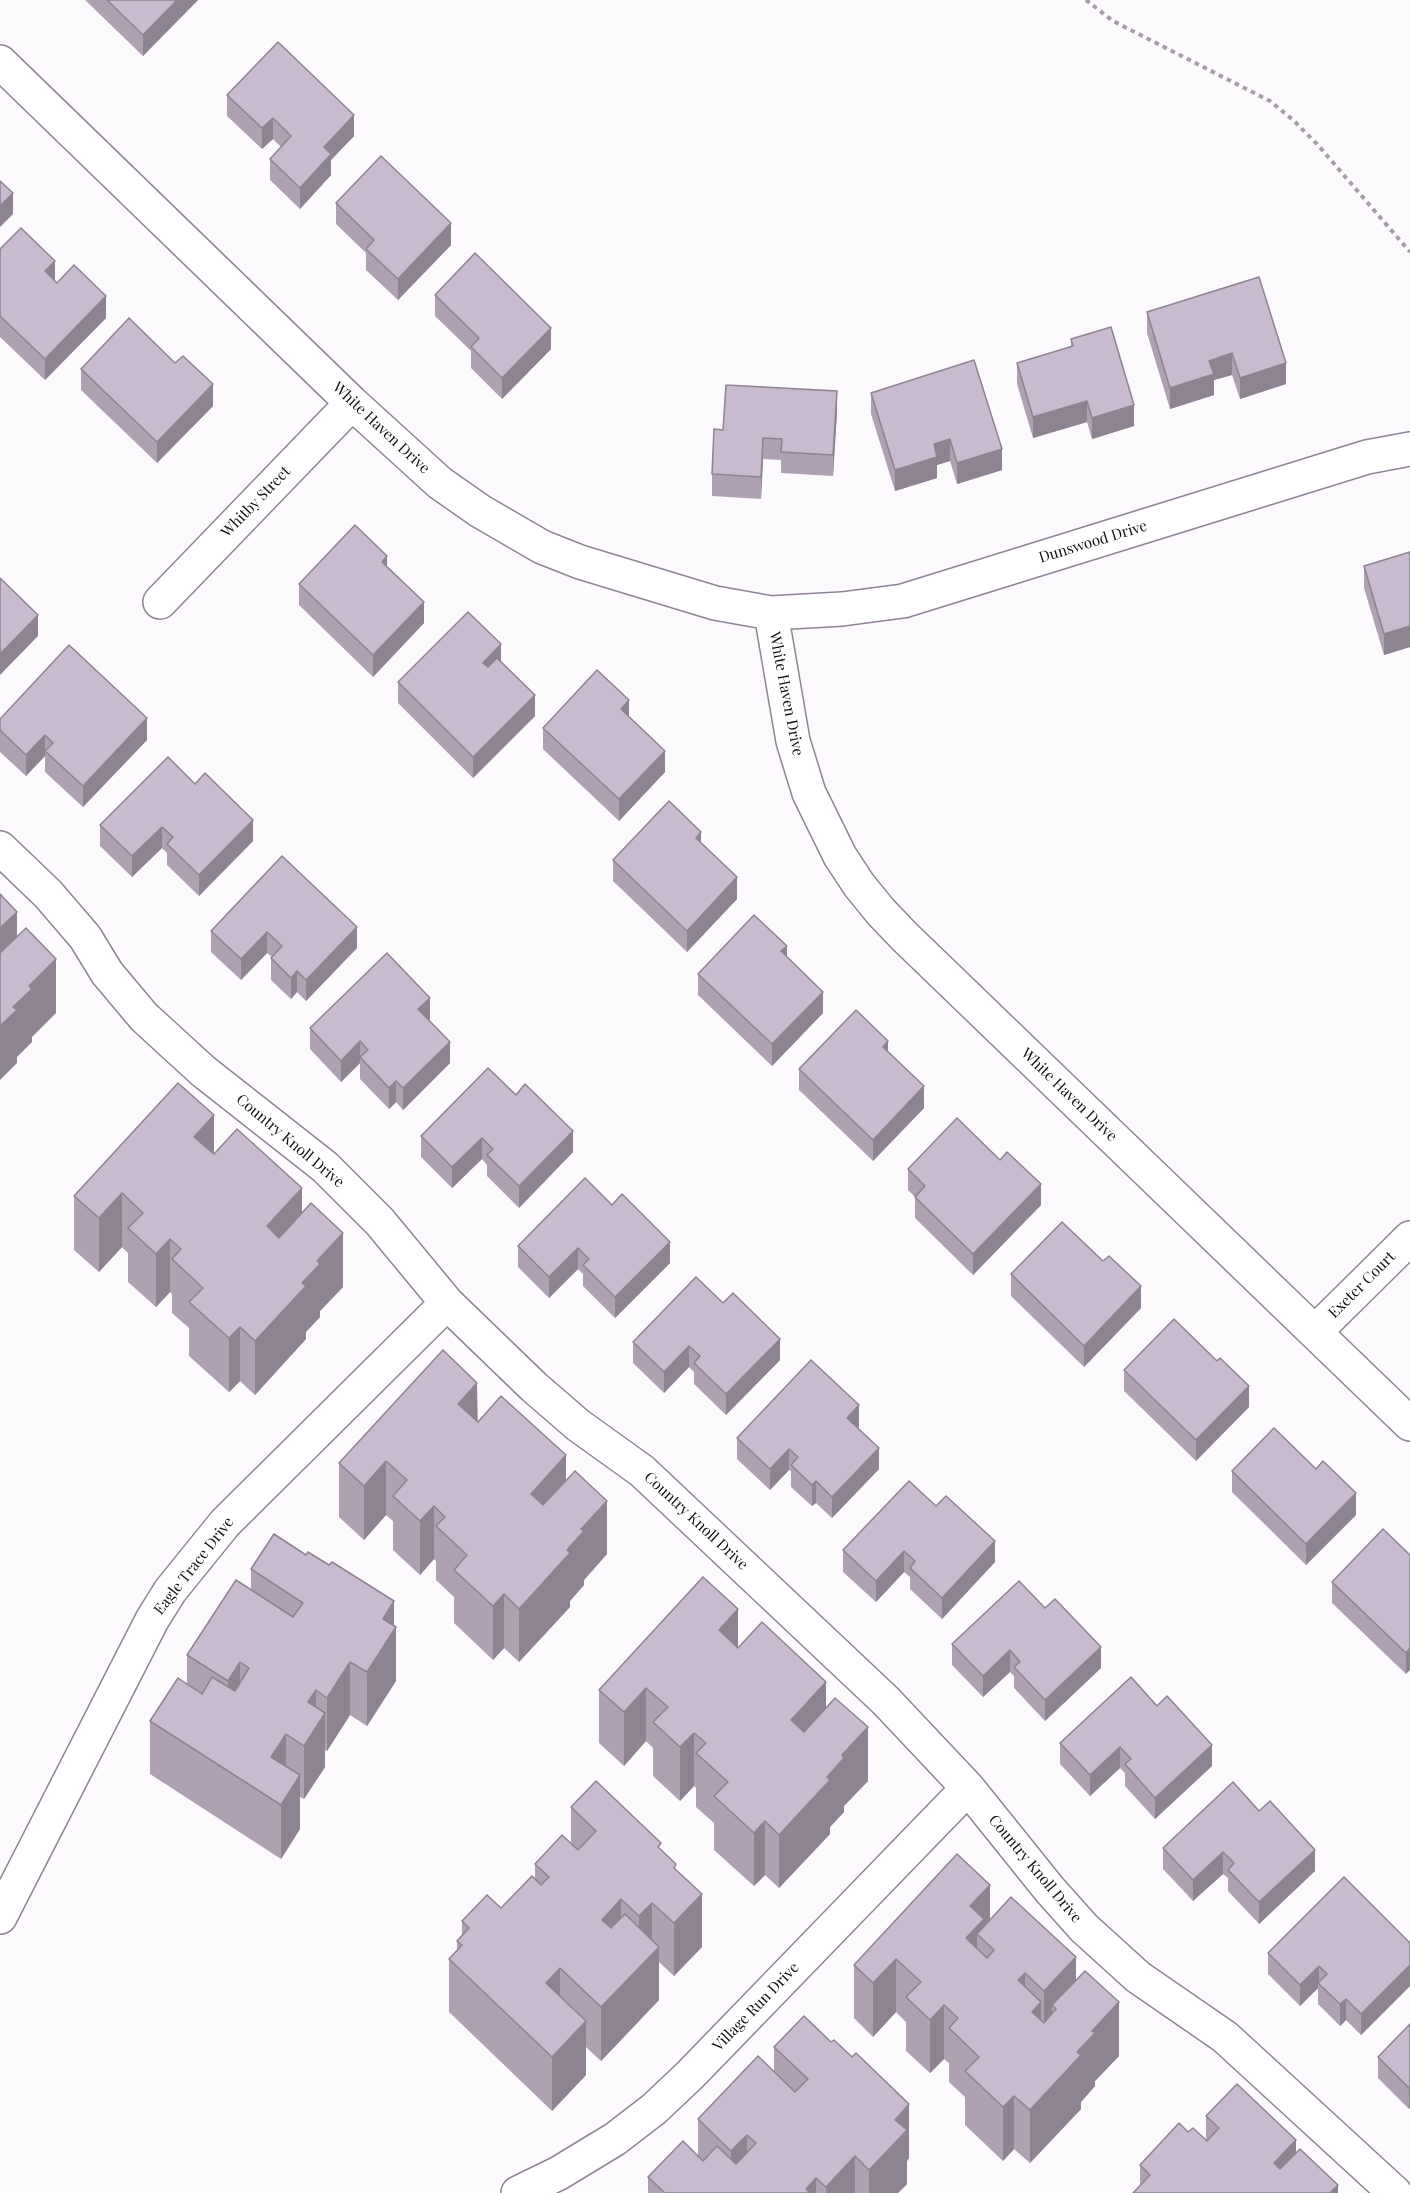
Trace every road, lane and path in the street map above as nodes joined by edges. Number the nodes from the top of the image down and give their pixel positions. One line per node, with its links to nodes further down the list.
1 (1086, 0): 3 (path)
2 (0, 62): 4 (street, White Haven Drive)
3 (1410, 252)
4 (351, 403): 6 (street, Whitby Street); 7 (street, White Haven Drive)
5 (1410, 449): 7 (street, Dunswood Drive)
6 (160, 602)
7 (771, 614): 11 (street, White Haven Drive)
8 (0, 848): 10 (street, Country Knoll Drive)
9 (1410, 1238): 11 (street, Exeter Court)
10 (447, 1303): 13 (street, Country Knoll Drive); 14 (street, Eagle Trace Drive)
11 (1315, 1332): 12 (street, White Haven Drive)
12 (1410, 1424)
13 (968, 1788): 15 (street, Village Run Drive); 16 (street, Country Knoll Drive)
14 (0, 1917)
15 (518, 2193)
16 (1395, 2193)

